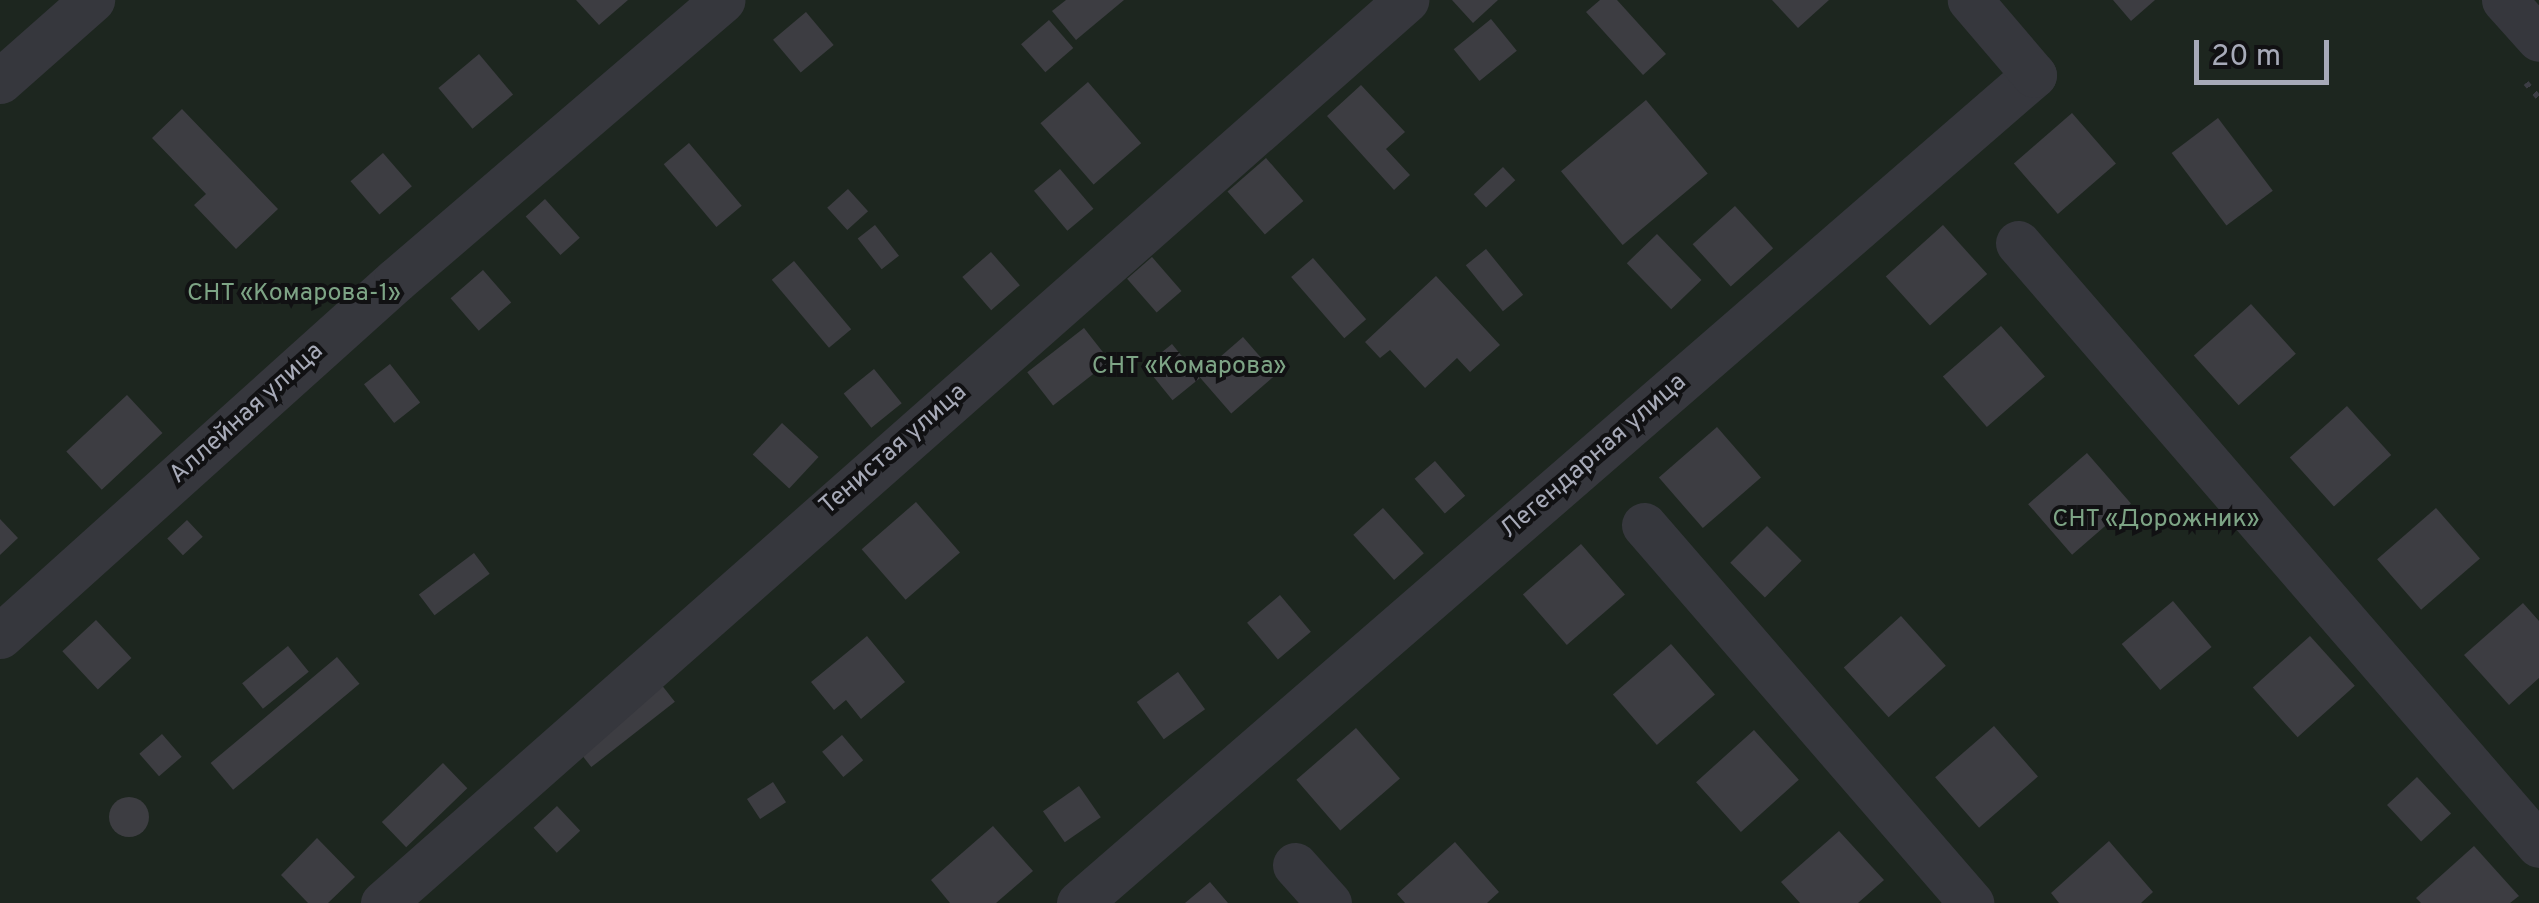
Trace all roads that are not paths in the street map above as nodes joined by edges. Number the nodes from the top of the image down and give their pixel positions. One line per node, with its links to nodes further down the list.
1 (92, 0): 7 (street)
2 (723, 0): 10 (street, Аллейная улица)
3 (1406, 0): 13 (street, Тенистая улица)
4 (1970, 0): 14 (street, Легендарная улица)
5 (2504, 0): 6 (street)
6 (2539, 39)
7 (0, 81)
8 (2018, 244): 11 (street)
9 (1644, 525): 16 (street)
10 (0, 636)
11 (2539, 845)
12 (1296, 866): 15 (street)
13 (383, 903)
14 (1079, 903)
15 (1329, 903)
16 (1971, 903)

